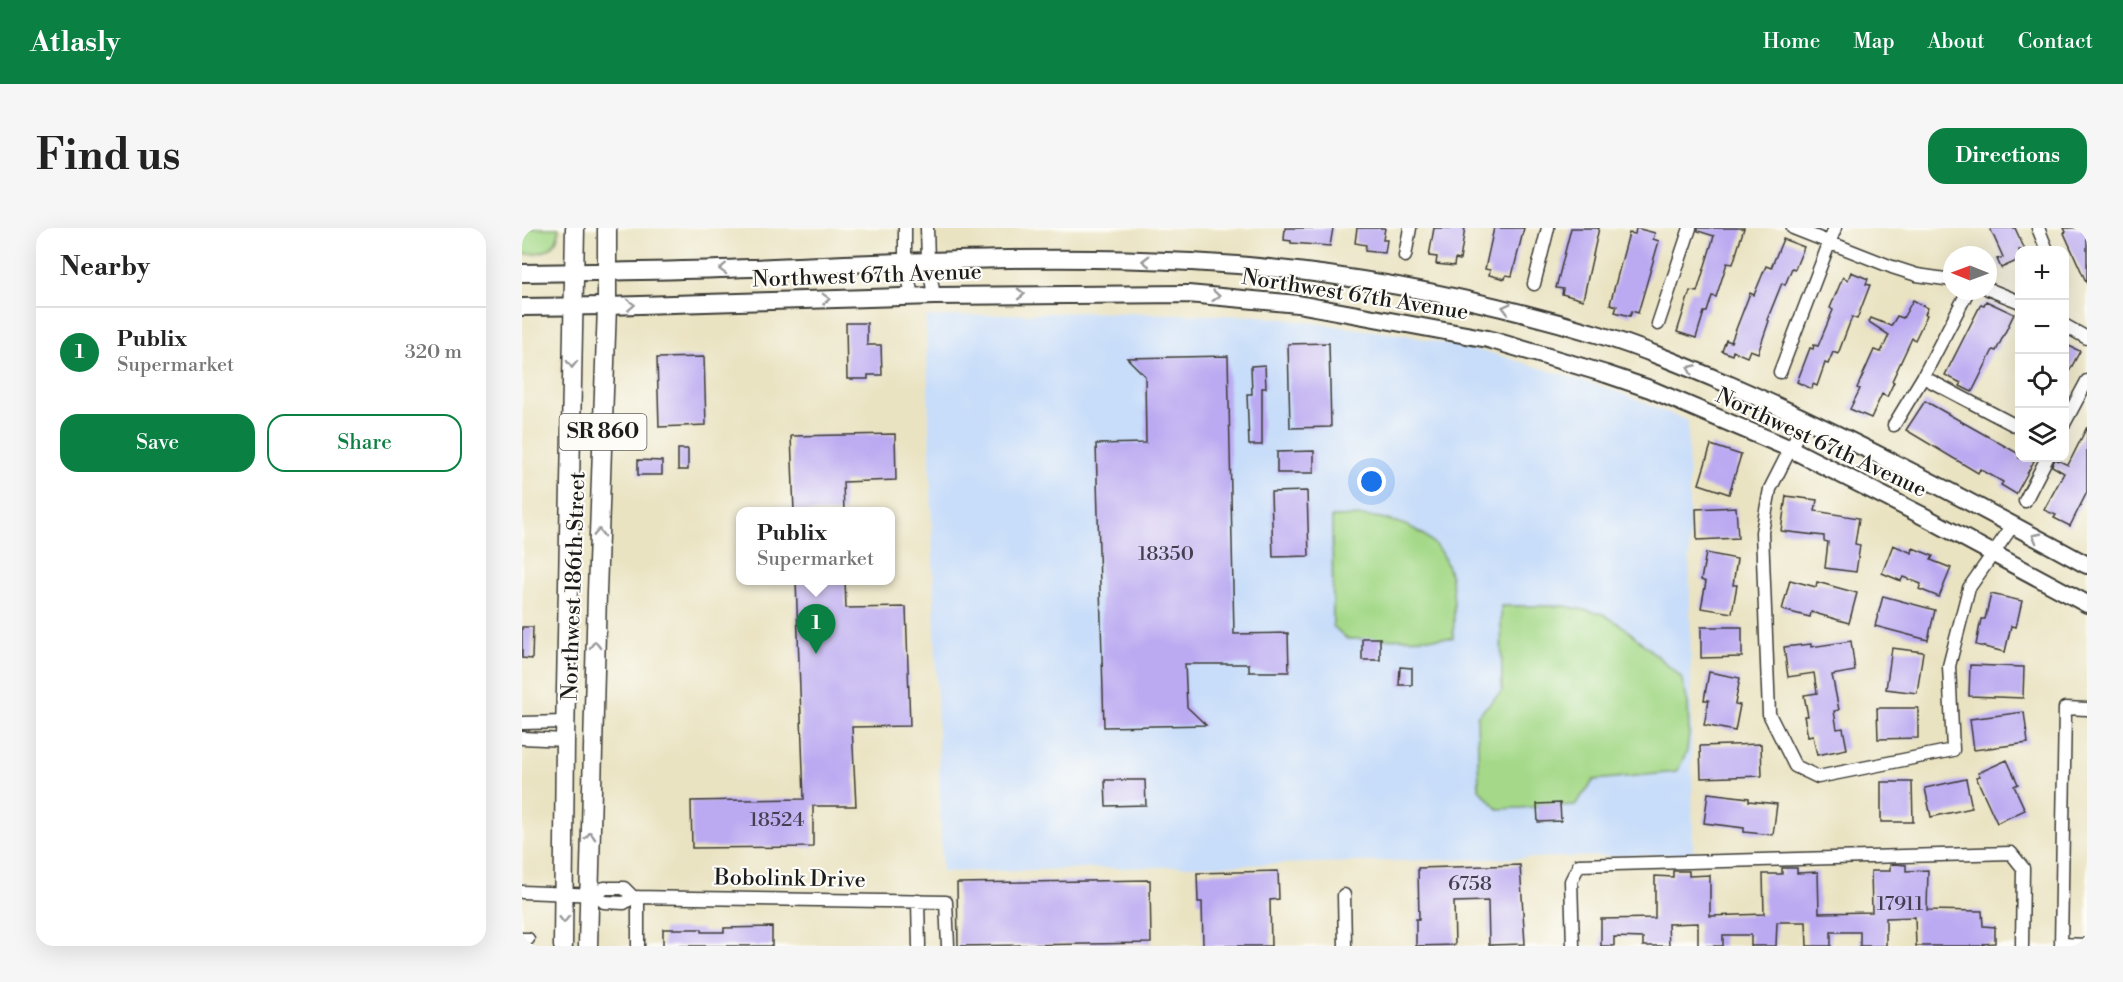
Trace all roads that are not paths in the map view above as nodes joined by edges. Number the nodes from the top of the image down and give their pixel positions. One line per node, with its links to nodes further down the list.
1 (575, 228): 16 (main road, Northwest 186th Street / SR 860)
2 (607, 228): 17 (main road, Northwest 186th Street / SR 860)
3 (905, 228): 15 (street)
4 (927, 228): 14 (street)
5 (1410, 228): 13 (street)
6 (1548, 228): 20 (street)
7 (1690, 228): 29 (street)
8 (1793, 228): 11 (street)
9 (1835, 228): 11 (street)
10 (2038, 228): 12 (street)
11 (1829, 243): 19 (street); 32 (street)
12 (2045, 246)
13 (1406, 256)
14 (928, 260): 15 (main road, Northwest 67th Avenue); 23 (street); 36 (main road, Northwest 67th Avenue, one-way to 14)
15 (905, 261): 17 (main road, Northwest 67th Avenue, one-way to 17); 22 (street)
16 (574, 272): 17 (main road, Northwest 67th Avenue); 18 (main road, Northwest 67th Avenue); 26 (main road, Northwest 186th Street / SR 860)
17 (608, 272): 27 (main road, Northwest 186th Street / SR 860)
18 (522, 273)
19 (1943, 279)
20 (1534, 285)
21 (1997, 293): 25 (street)
22 (912, 296): 23 (main road, Northwest 67th Avenue); 27 (main road, Northwest 67th Avenue, one-way to 22)
23 (934, 296): 39 (main road, Northwest 67th Avenue, one-way to 39)
24 (1963, 300): 33 (street)
25 (2015, 300)
26 (572, 306): 27 (main road, Northwest 67th Avenue); 28 (main road, Northwest 67th Avenue); 47 (main road, Northwest 186th Street / SR 860, one-way to 47)
27 (607, 306): 45 (main road, Northwest 186th Street / SR 860, one-way to 27)
28 (522, 307)
29 (1658, 324)
30 (2069, 328): 31 (street)
31 (2087, 338)
32 (1780, 372)
33 (1923, 377): 37 (street); 38 (street)
34 (2087, 381): 35 (street)
35 (2069, 415)
36 (1806, 418): 39 (street); 42 (main road, Northwest 67th Avenue)
37 (1894, 425)
38 (2015, 426)
39 (1791, 449): 43 (main road, Northwest 67th Avenue); 43 (street)
40 (2045, 462): 41 (street)
41 (2025, 501)
42 (2013, 525): 43 (street); 44 (main road, Northwest 67th Avenue, one-way to 42)
43 (1992, 554): 46 (main road, Northwest 67th Avenue)
44 (2087, 565)
45 (597, 592): 47 (main road); 54 (main road, Northwest 186th Street / SR 860, one-way to 45)
46 (2087, 604)
47 (568, 613): 50 (main road, Northwest 186th Street / SR 860)
48 (2087, 709): 58 (street)
49 (522, 723): 50 (street)
50 (565, 731): 51 (street); 53 (main road, Northwest 186th Street / SR 860)
51 (522, 738)
52 (522, 892): 53 (street, Bobolink Drive)
53 (564, 893): 54 (street, Bobolink Drive); 60 (main road, Northwest 186th Street / SR 860, one-way to 60)
54 (594, 894): 56 (street, Bobolink Drive); 61 (main road, Northwest 186th Street / SR 860)
55 (1344, 895): 65 (street)
56 (635, 897): 57 (street, Bobolink Drive); 62 (street)
57 (918, 901): 63 (street); 64 (street, Bobolink Drive)
58 (2061, 945): 59 (street)
59 (2087, 945)
60 (563, 946)
61 (588, 946)
62 (638, 946)
63 (920, 946)
64 (948, 946)
65 (1345, 946)
66 (1573, 946): 67 (street)
67 (2022, 946)

